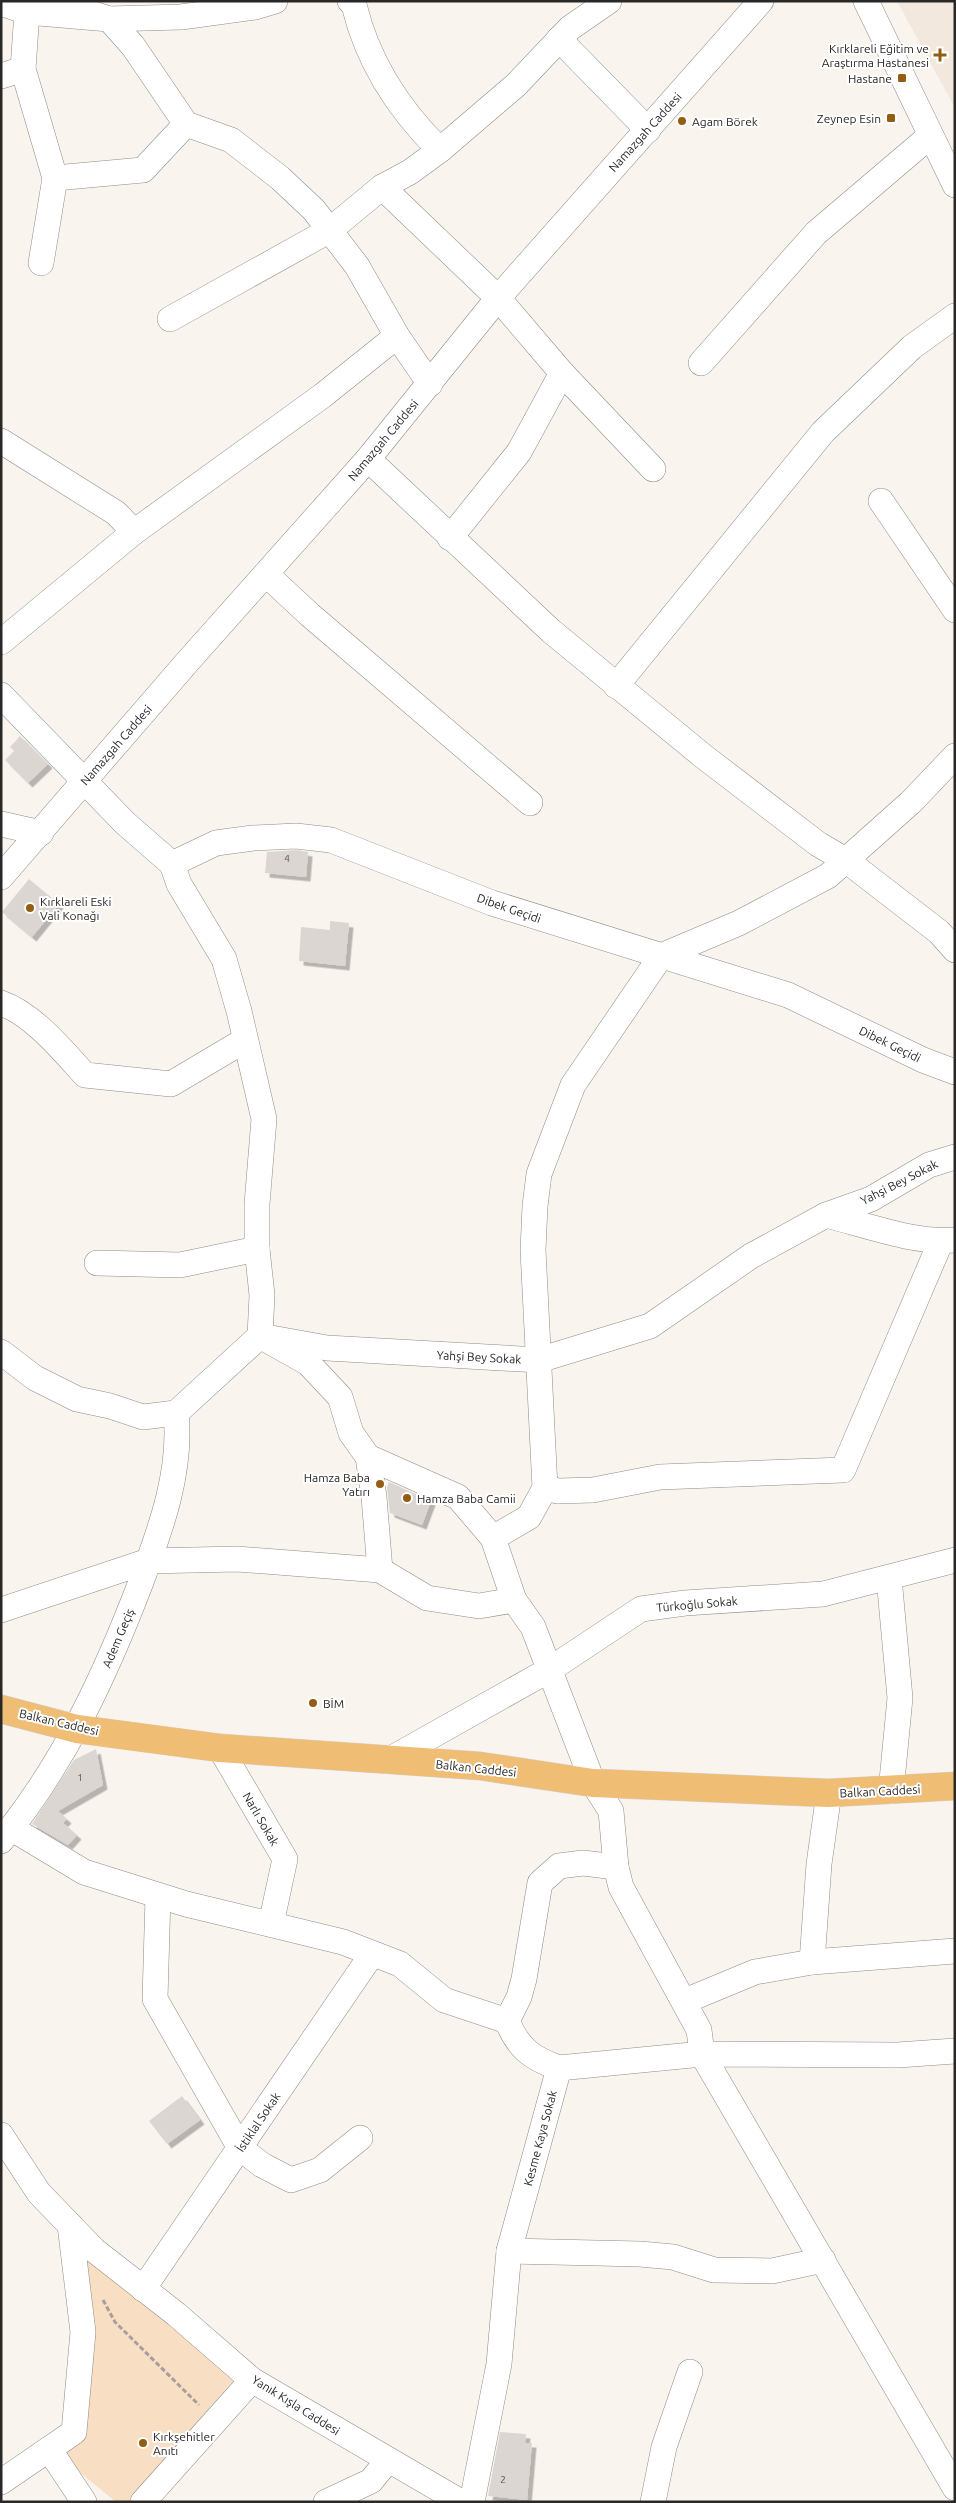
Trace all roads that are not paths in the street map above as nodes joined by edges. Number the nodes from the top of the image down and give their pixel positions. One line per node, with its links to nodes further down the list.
1 (53, 1): 10 (street)
2 (275, 1): 10 (street)
3 (350, 1): 17 (street)
4 (609, 1): 11 (street)
5 (761, 1): 15 (street, Namazgah Caddesi)
6 (847, 1): 13 (street)
7 (866, 1): 13 (street)
8 (1, 3): 9 (street)
9 (27, 12): 10 (street); 12 (street)
10 (109, 18): 14 (street)
11 (559, 39): 15 (street); 17 (street)
12 (12, 73): 19 (street)
13 (914, 103): 16 (street)
14 (186, 124): 19 (street); 21 (street)
15 (648, 130): 23 (street, Namazgah Caddesi)
16 (930, 136): 18 (street); 27 (street)
17 (440, 150): 20 (street)
18 (952, 170)
19 (55, 178): 22 (street)
20 (382, 187): 21 (street); 23 (street)
21 (330, 230): 25 (street); 26 (street)
22 (41, 263)
23 (498, 298): 28 (street); 29 (street, Namazgah Caddesi)
24 (955, 316): 39 (street)
25 (170, 319)
26 (397, 336): 29 (street); 34 (street)
27 (701, 363)
28 (562, 373): 32 (street); 35 (street)
29 (430, 384): 31 (street, Namazgah Caddesi)
30 (2, 438): 34 (street)
31 (368, 459): 35 (street); 36 (street, Namazgah Caddesi)
32 (653, 469)
33 (882, 501): 37 (street)
34 (134, 532): 38 (street)
35 (450, 538): 39 (street)
36 (267, 575): 42 (street, Namazgah Caddesi); 43 (street)
37 (955, 610)
38 (3, 637)
39 (616, 686): 46 (street)
40 (1, 695): 42 (street)
41 (955, 756): 46 (street)
42 (86, 780): 45 (street, Namazgah Caddesi); 47 (street)
43 (530, 803)
44 (1, 824): 45 (street)
45 (41, 833): 48 (street, Namazgah Caddesi)
46 (848, 861): 49 (street); 50 (street)
47 (172, 864): 50 (street, Dibek Geçidi); 52 (street)
48 (1, 877)
49 (955, 950)
50 (661, 956): 53 (street, Dibek Geçidi); 61 (street)
51 (1, 1003): 52 (street)
52 (245, 1040): 57 (street)
53 (955, 1072)
54 (955, 1157): 55 (street, Yahşi Bey Sokak)
55 (826, 1215): 56 (street); 61 (street, Yahşi Bey Sokak)
56 (948, 1241): 64 (street)
57 (257, 1249): 58 (street); 59 (street)
58 (97, 1263)
59 (260, 1336): 61 (street, Yahşi Bey Sokak); 62 (street); 63 (street)
60 (1, 1352): 62 (street)
61 (539, 1360): 64 (street)
62 (176, 1413): 67 (street, Adem Geçiş)
63 (368, 1457): 65 (street); 68 (street)
64 (545, 1488): 65 (street)
65 (493, 1538): 70 (street)
66 (955, 1560): 69 (street, Türkoğlu Sokak)
67 (148, 1561): 68 (street); 71 (street); 74 (street, Adem Geçiş)
68 (380, 1570): 70 (street)
69 (888, 1578): 72 (street, Türkoğlu Sokak); 79 (street)
70 (514, 1600): 72 (street)
71 (1, 1610)
72 (549, 1670): 76 (street, Türkoğlu Sokak); 77 (street)
73 (1, 1709): 74 (main road, Balkan Caddesi)
74 (78, 1729): 75 (main road, Balkan Caddesi); 81 (street, Adem Geçiş)
75 (220, 1748): 76 (main road, Balkan Caddesi); 84 (street, Narlı Sokak)
76 (387, 1761): 77 (main road, Balkan Caddesi)
77 (593, 1783): 80 (main road, Balkan Caddesi); 82 (street)
78 (955, 1786): 79 (main road, Balkan Caddesi)
79 (891, 1791): 80 (main road, Balkan Caddesi)
80 (829, 1793): 87 (street)
81 (6, 1834): 83 (street)
82 (616, 1867): 88 (street); 89 (street)
83 (158, 1896): 84 (street); 95 (street)
84 (271, 1924): 86 (street)
85 (955, 1951): 87 (street)
86 (372, 1954): 89 (street); 95 (street, İstiklal Sokak)
87 (812, 1962): 88 (street)
88 (685, 2001): 91 (street)
89 (507, 2021): 92 (street)
90 (955, 2051): 91 (street)
91 (702, 2054): 92 (street); 98 (street)
92 (558, 2068): 97 (street, Kesme Kaya Sokak)
93 (1, 2136): 96 (street, Yanık Kışla Caddesi)
94 (360, 2138): 95 (street)
95 (240, 2148): 99 (street, İstiklal Sokak)
96 (70, 2225): 99 (street, Yanık Kışla Caddesi); 102 (street)
97 (509, 2251): 98 (street); 110 (street, Kesme Kaya Sokak)
98 (823, 2260): 105 (street)
99 (143, 2290): 101 (street, Yanık Kışla Caddesi)
100 (690, 2372): 111 (street)
101 (252, 2380): 103 (street, Yanık Kışla Caddesi); 107 (street)
102 (49, 2450): 104 (street); 106 (street)
103 (388, 2460): 108 (street); 109 (street, Yanık Kışla Caddesi)
104 (1, 2482)
105 (955, 2488)
106 (84, 2502)
107 (143, 2502)
108 (326, 2502)
109 (461, 2502)
110 (472, 2502)
111 (654, 2502)

